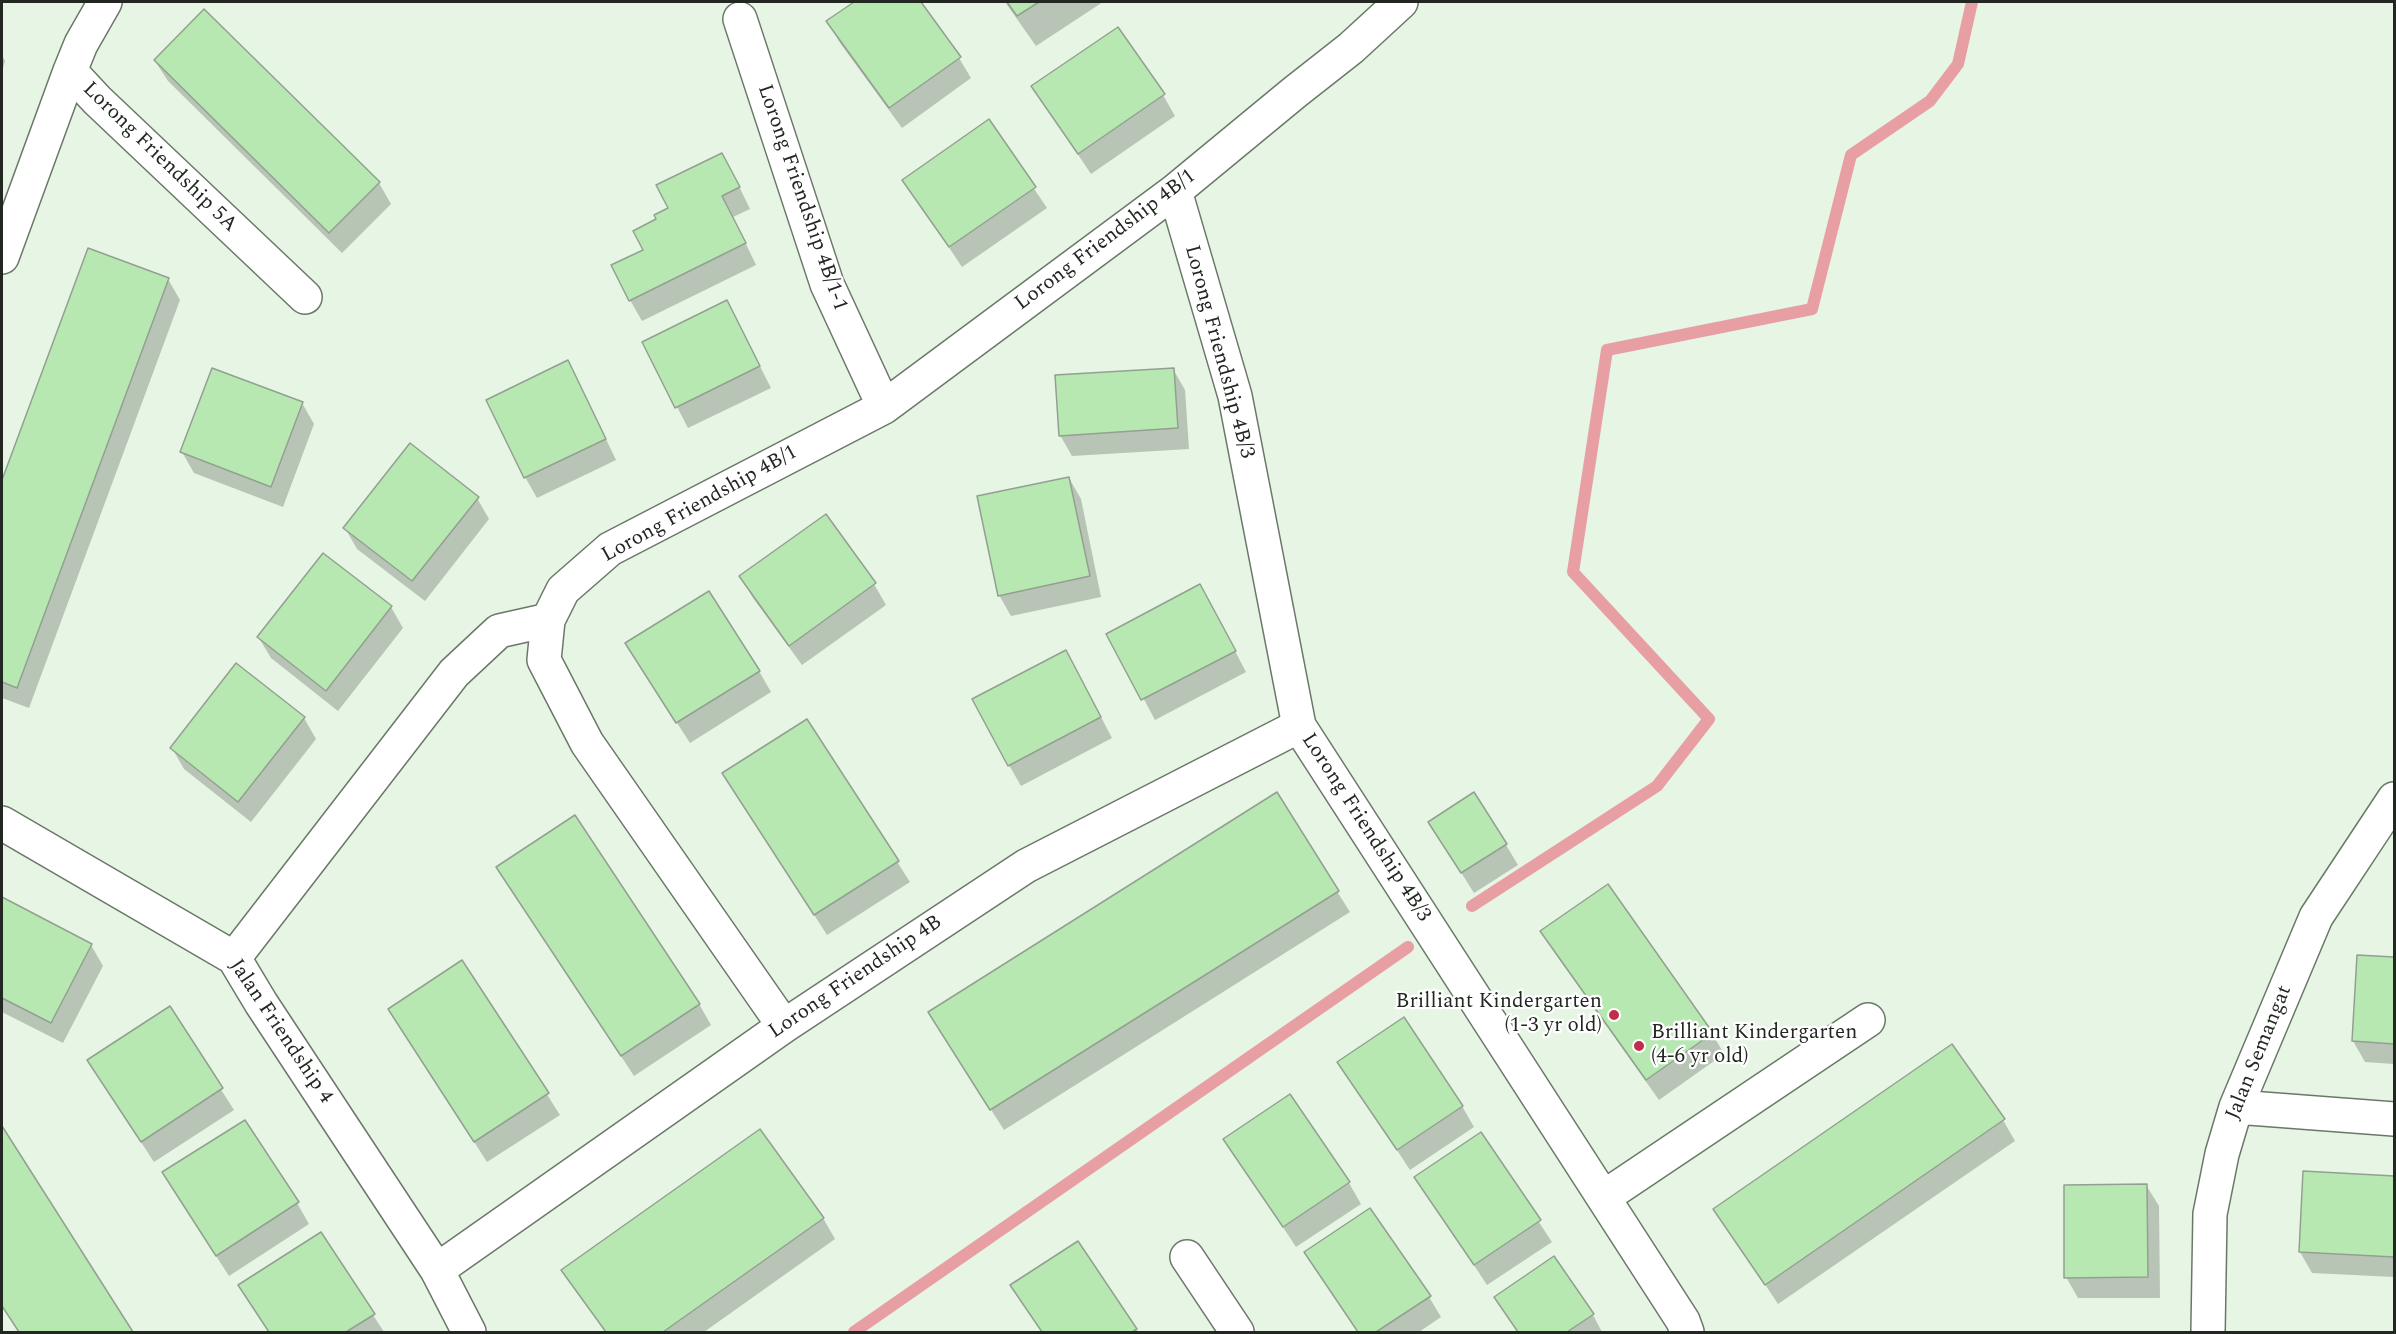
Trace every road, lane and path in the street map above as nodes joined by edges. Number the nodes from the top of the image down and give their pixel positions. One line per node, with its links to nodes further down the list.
1 (105, 2): 4 (street, Lorong Friendship 5A)
2 (1401, 2): 5 (street, Lorong Friendship 4B/1)
3 (740, 19): 8 (street, Lorong Friendship 4B/1-1)
4 (70, 72): 6 (street); 7 (street, Lorong Friendship 5A)
5 (1175, 191): 8 (street, Lorong Friendship 4B/1); 10 (street, Lorong Friendship 4B/3)
6 (2, 257)
7 (306, 297)
8 (885, 407): 9 (street, Lorong Friendship 4B/1)
9 (548, 620): 13 (street); 15 (street, Lorong Friendship 4B/1)
10 (1299, 726): 15 (street, Lorong Friendship 4B); 18 (street, Lorong Friendship 4B/3)
11 (2394, 800): 16 (street, Jalan Semangat)
12 (2, 823): 13 (street, Jalan Friendship 4)
13 (234, 958): 20 (street, Jalan Friendship 4)
14 (1868, 1020): 18 (street)
15 (784, 1026): 20 (street, Lorong Friendship 4B)
16 (2236, 1107): 17 (street); 24 (street, Jalan Semangat)
17 (2394, 1119)
18 (1604, 1197): 21 (street, Lorong Friendship 4B/3)
19 (1186, 1257): 23 (street)
20 (437, 1270): 22 (street, Jalan Friendship 4)
21 (1680, 1328)
22 (469, 1332)
23 (1237, 1332)
24 (2208, 1332)

